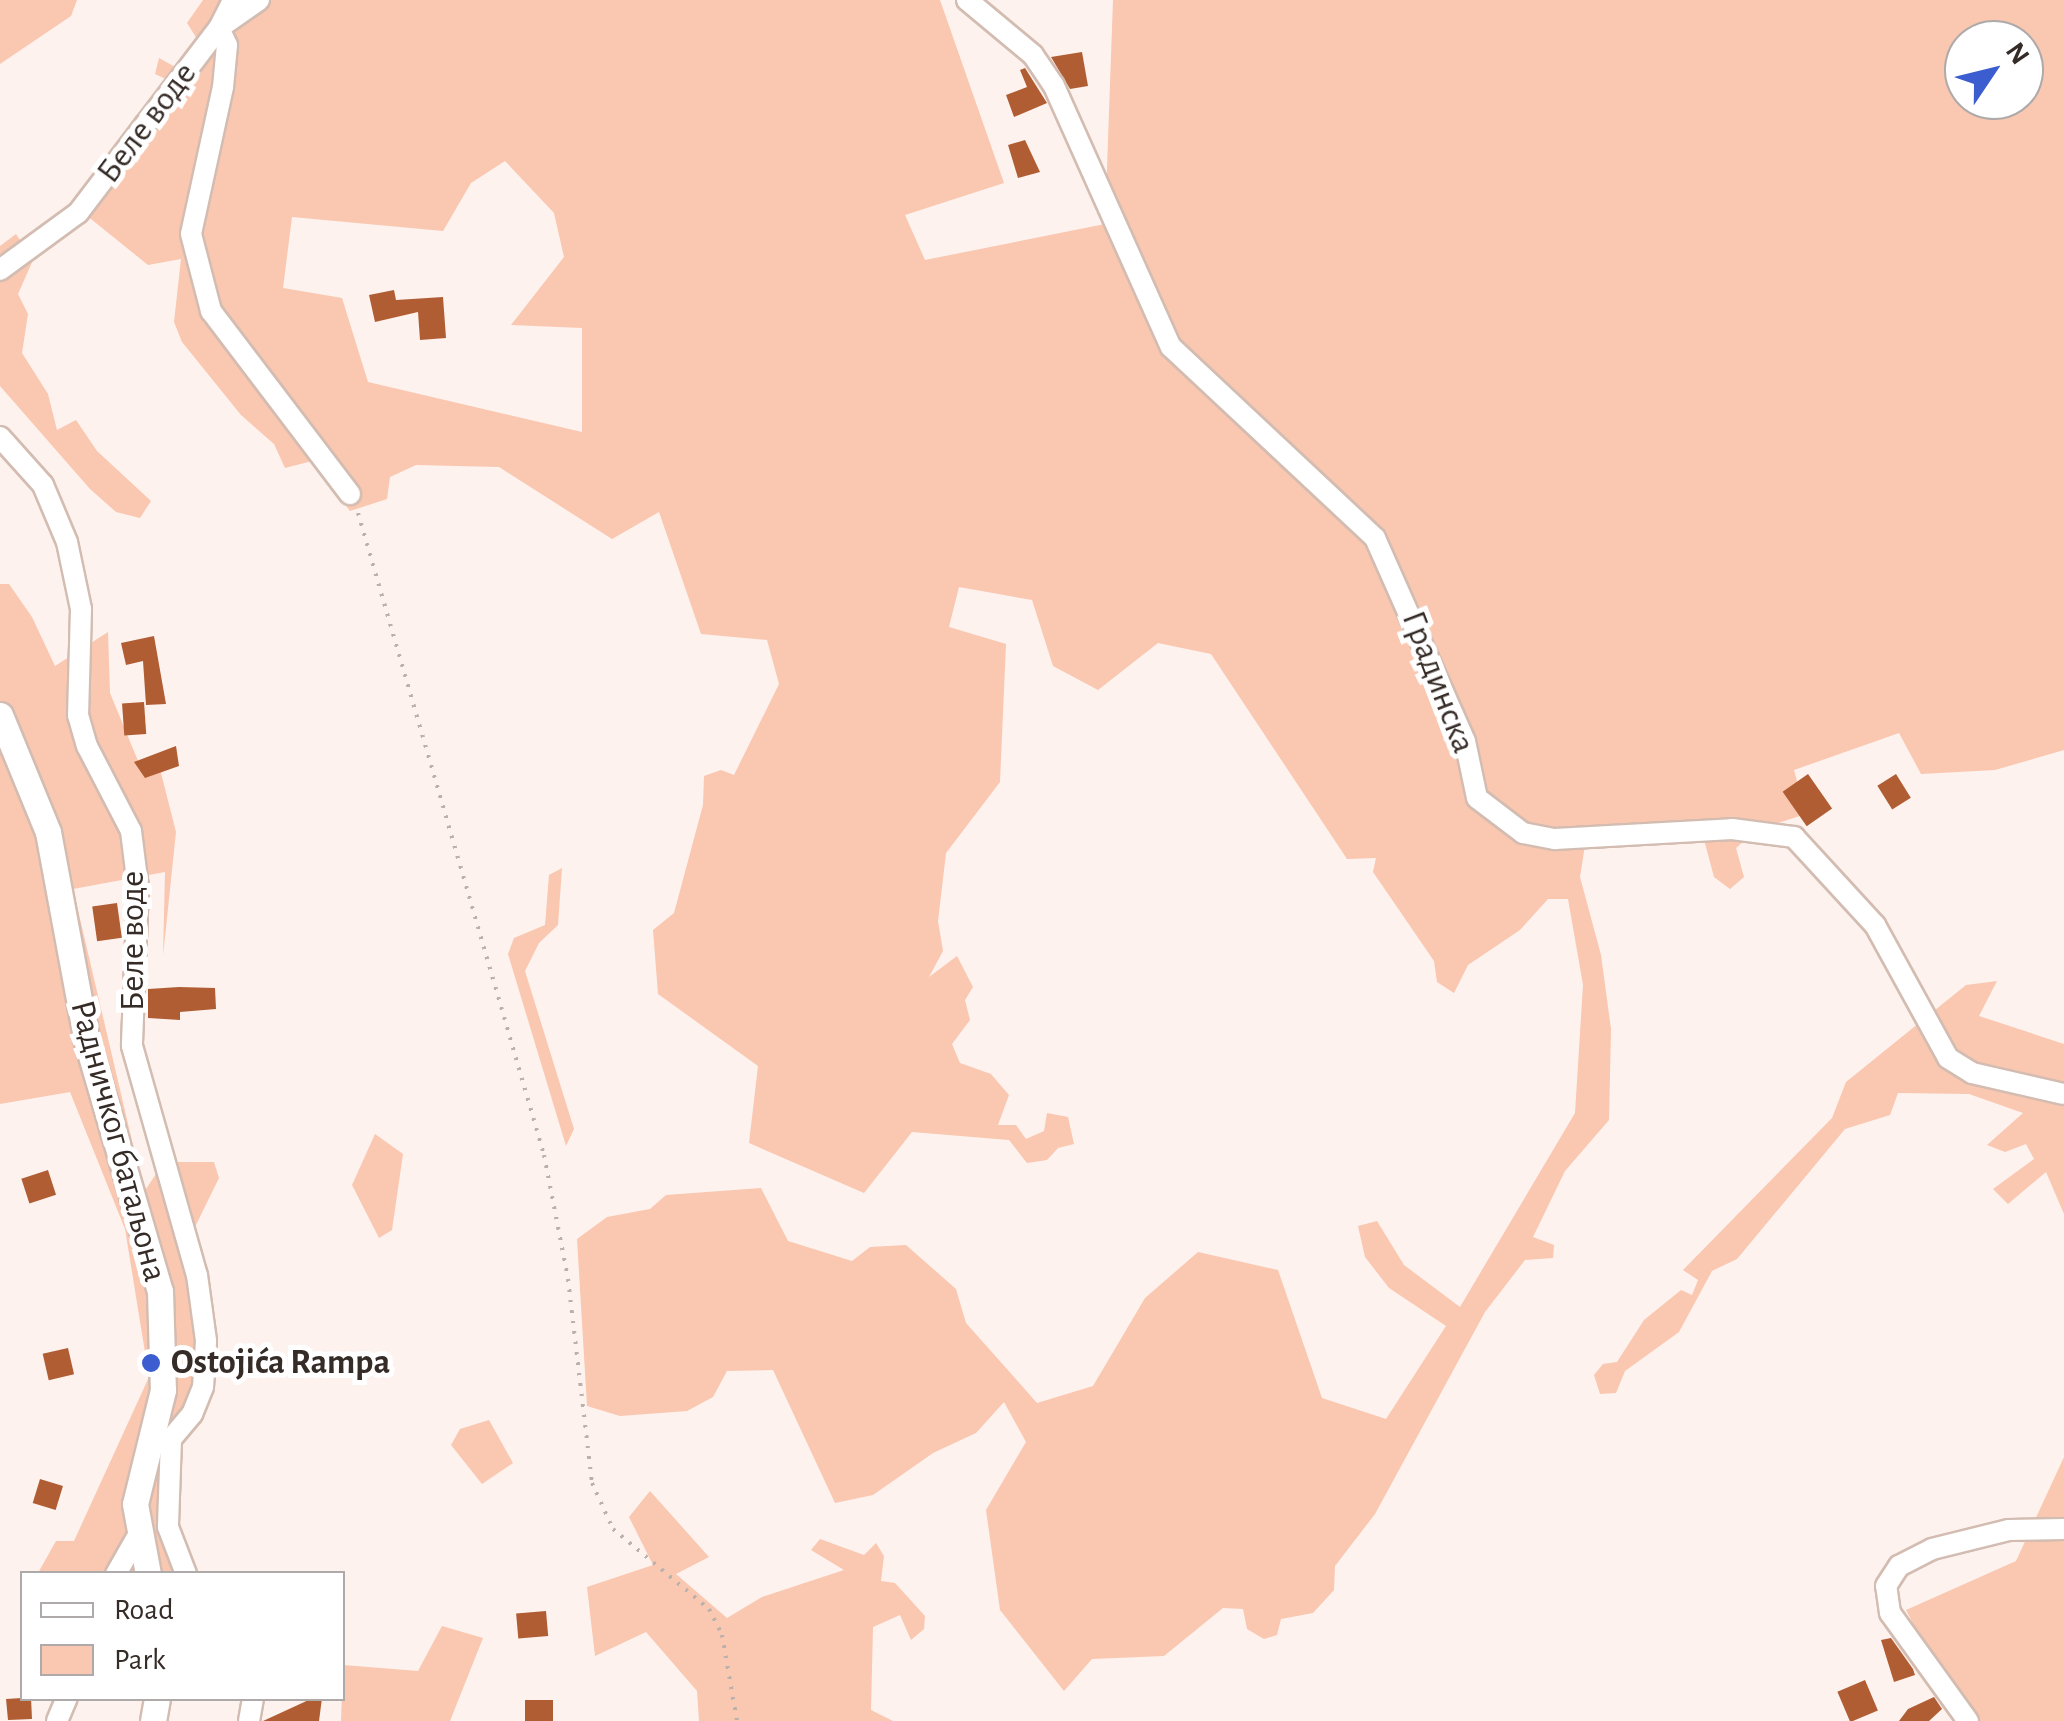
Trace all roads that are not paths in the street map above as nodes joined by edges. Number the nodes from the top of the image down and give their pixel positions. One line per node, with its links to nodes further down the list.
1 (233, 0): 4 (street, Беле воде)
2 (259, 0): 4 (street)
3 (967, 0): 9 (street, Градинска)
4 (220, 28): 5 (street, Беле воде); 7 (street)
5 (0, 270)
6 (0, 437): 10 (street, Беле воде)
7 (350, 494)
8 (0, 714): 10 (main road, Радничког батаљона)
9 (2064, 1094)
10 (161, 1439): 12 (main road, Радничког батаљона); 15 (street)
11 (2064, 1528): 16 (street)
12 (137, 1537): 13 (street); 14 (main road, Радничког батаљона)
13 (118, 1571)
14 (147, 1571)
15 (185, 1571)
16 (1968, 1721)

